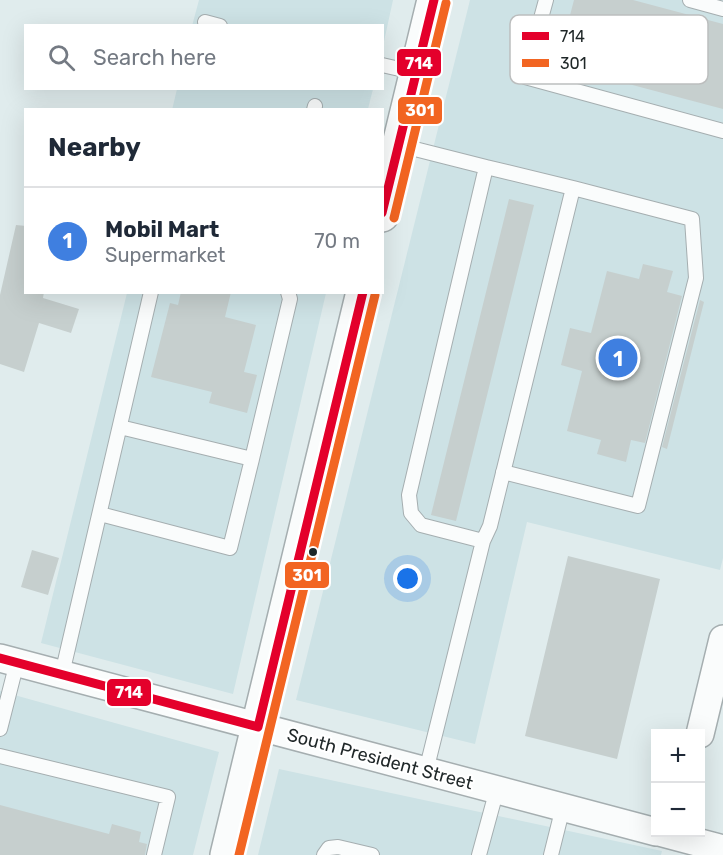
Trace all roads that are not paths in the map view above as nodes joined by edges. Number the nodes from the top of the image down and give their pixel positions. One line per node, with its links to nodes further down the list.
1 (434, 0): 9 (main road)
2 (546, 0): 5 (lane)
3 (690, 0): 4 (lane)
4 (723, 9)
5 (542, 15)
6 (205, 22): 7 (lane)
7 (212, 24)
8 (384, 65): 9 (lane)
9 (417, 73): 12 (main road)
10 (551, 84): 11 (lane)
11 (723, 131)
12 (399, 145): 13 (lane); 15 (main road)
13 (486, 167): 14 (lane); 23 (lane)
14 (573, 189): 21 (lane); 21 (lane)
15 (384, 207)
16 (152, 294): 19 (lane)
17 (289, 294): 20 (lane)
18 (363, 294): 27 (main road)
19 (120, 427): 20 (lane); 22 (lane)
20 (252, 459): 22 (lane)
21 (503, 472): 23 (lane)
22 (100, 514): 26 (lane)
23 (483, 541): 31 (lane)
24 (723, 639): 29 (street)
25 (8, 660): 26 (street, South President Street); 28 (lane)
26 (62, 674): 27 (street, South President Street)
27 (258, 727): 31 (street, South President Street); 38 (main road)
28 (0, 729)
29 (701, 729)
30 (0, 756): 37 (lane)
31 (426, 771): 32 (street, South President Street)
32 (497, 789): 33 (street, South President Street); 41 (lane)
33 (563, 807): 34 (street, South President Street); 42 (lane)
34 (651, 829)
35 (681, 837): 36 (street, South President Street)
36 (723, 849)
37 (154, 855)
38 (227, 855)
39 (324, 855): 40 (lane)
40 (372, 855)
41 (479, 855)
42 (550, 855)

